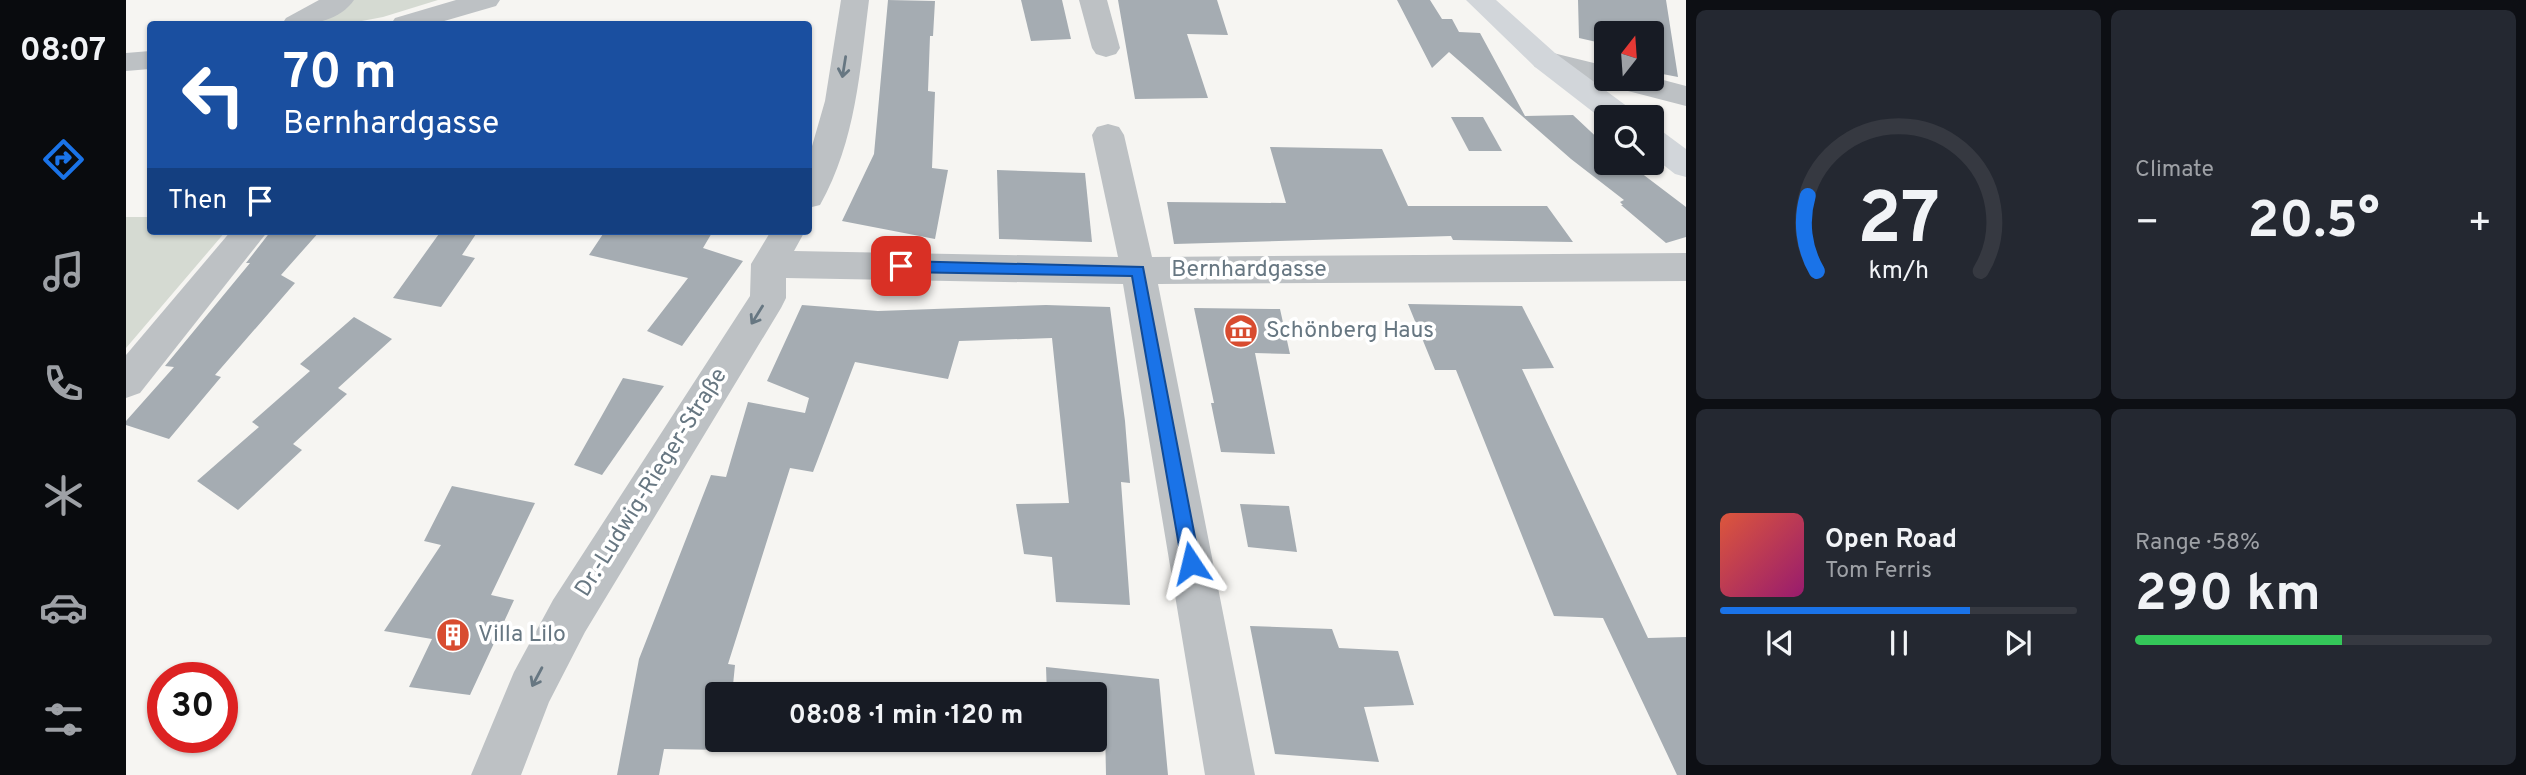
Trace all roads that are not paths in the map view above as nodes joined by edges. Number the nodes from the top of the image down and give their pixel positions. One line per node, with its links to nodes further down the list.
1 (340, 0): 6 (street)
2 (486, 0): 7 (street)
3 (855, 0): 19 (street, one-way to 19)
4 (1093, 0): 8 (street)
5 (1480, 0): 9 (main road)
6 (302, 21)
7 (428, 21)
8 (1106, 48)
9 (1545, 60): 12 (street); 15 (main road)
10 (147, 61): 11 (street)
11 (126, 62)
12 (1594, 73)
13 (1664, 90): 14 (street)
14 (1686, 96)
15 (1605, 105)
16 (1108, 135): 23 (street)
17 (1664, 149): 18 (main road)
18 (1686, 166)
19 (812, 189)
20 (248, 235): 24 (street)
21 (779, 247): 23 (street, Bernhardgasse); 25 (street, Dr.-Ludwig-Rieger-Straße, one-way to 25)
22 (1686, 267): 23 (street, Bernhardgasse)
23 (1138, 271): 26 (street)
24 (126, 383)
25 (496, 775)
26 (1230, 775)

